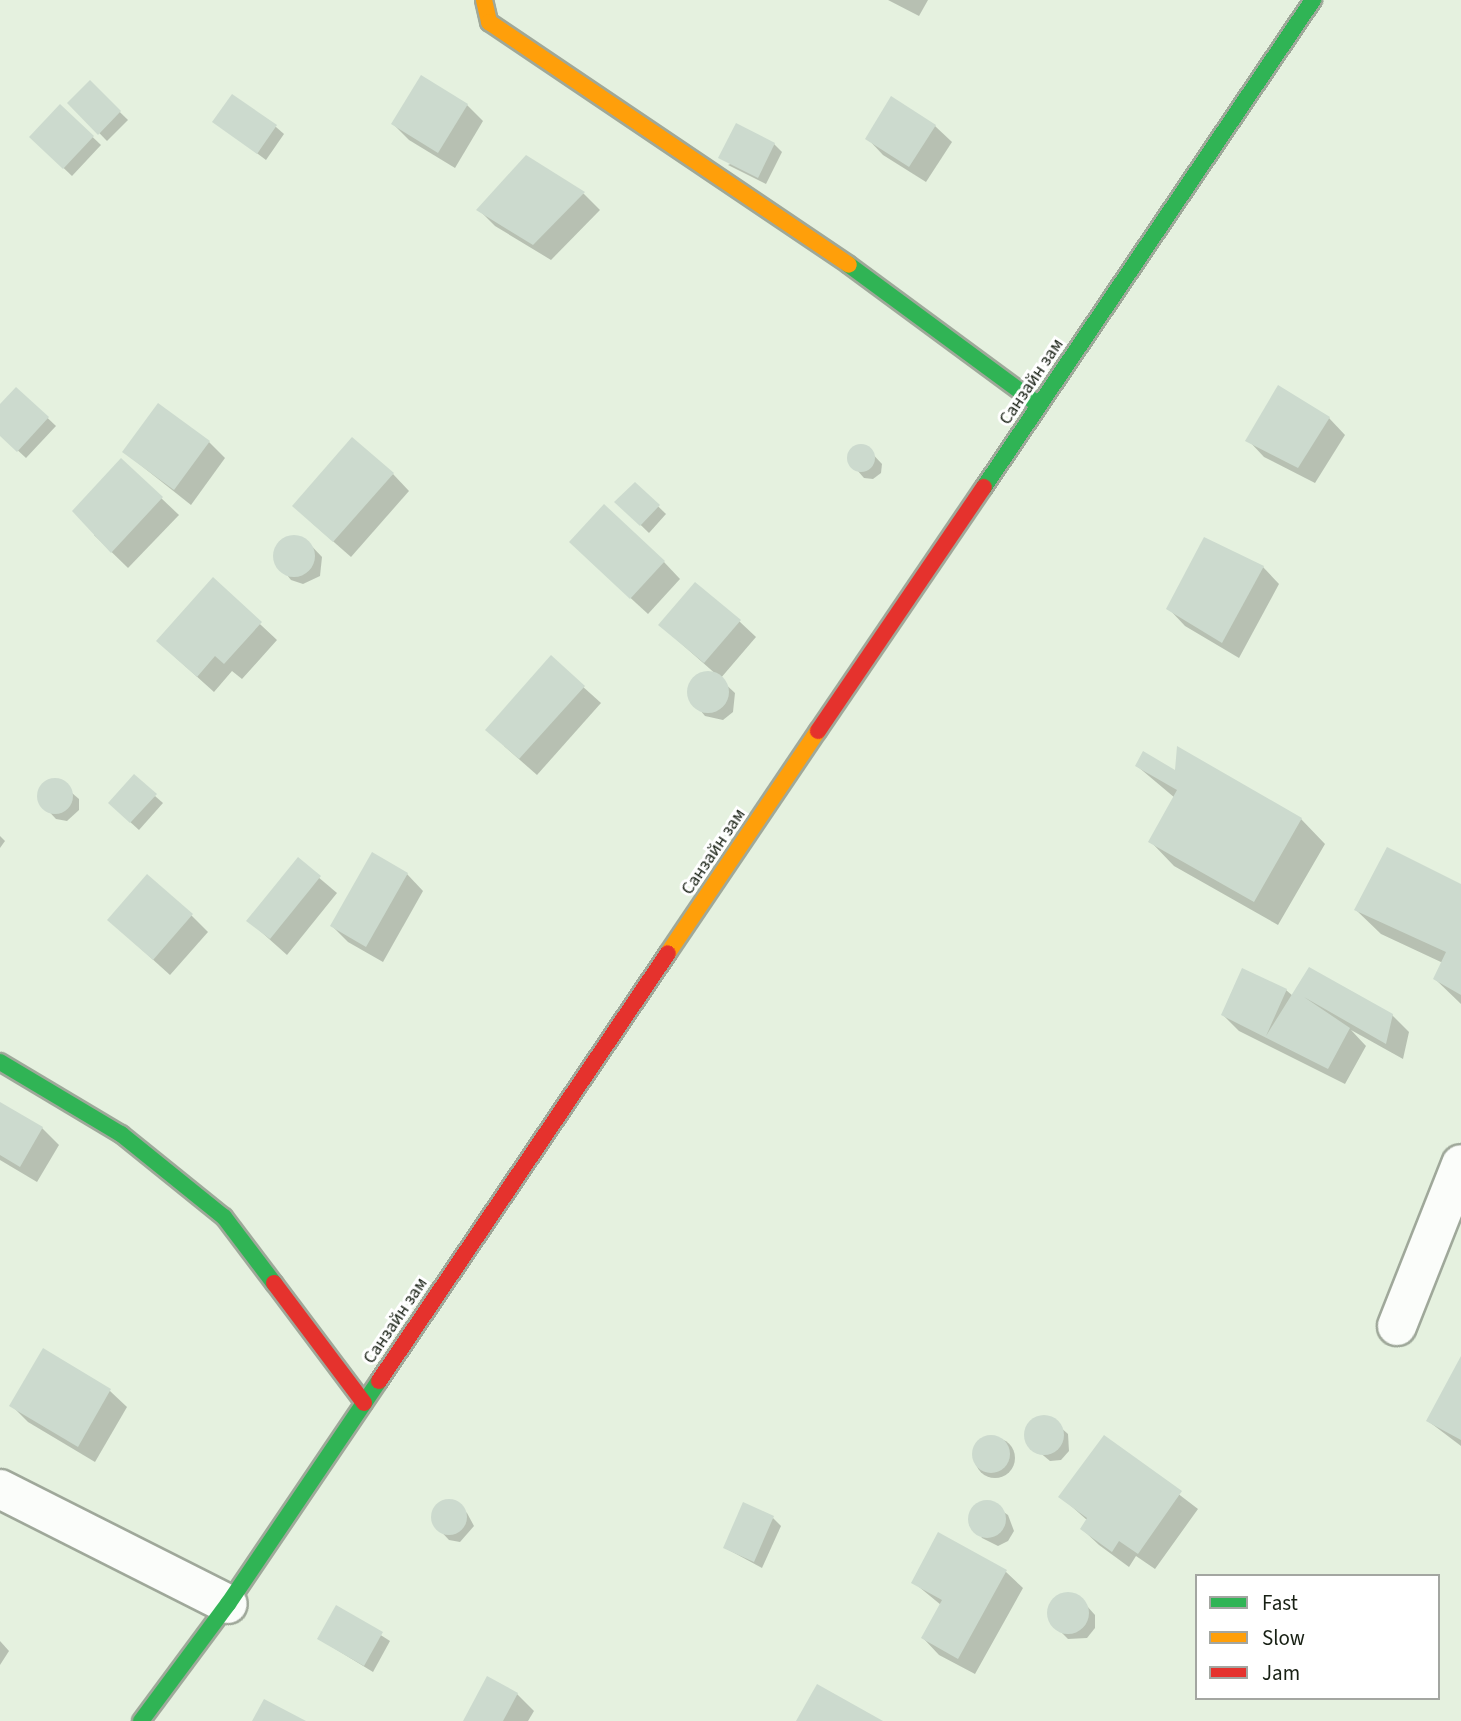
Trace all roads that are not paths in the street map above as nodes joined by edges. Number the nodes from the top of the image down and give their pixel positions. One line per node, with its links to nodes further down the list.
1 (484, 0): 3 (main road)
2 (1313, 0): 3 (main road, Санзайн зам)
3 (1039, 405): 7 (main road, Санзайн зам)
4 (0, 1062): 7 (main road)
5 (1461, 1164): 6 (street)
6 (1397, 1326)
7 (364, 1403): 9 (main road, Санзайн зам)
8 (0, 1489): 9 (street)
9 (228, 1604): 10 (main road, Санзайн зам)
10 (141, 1721)

